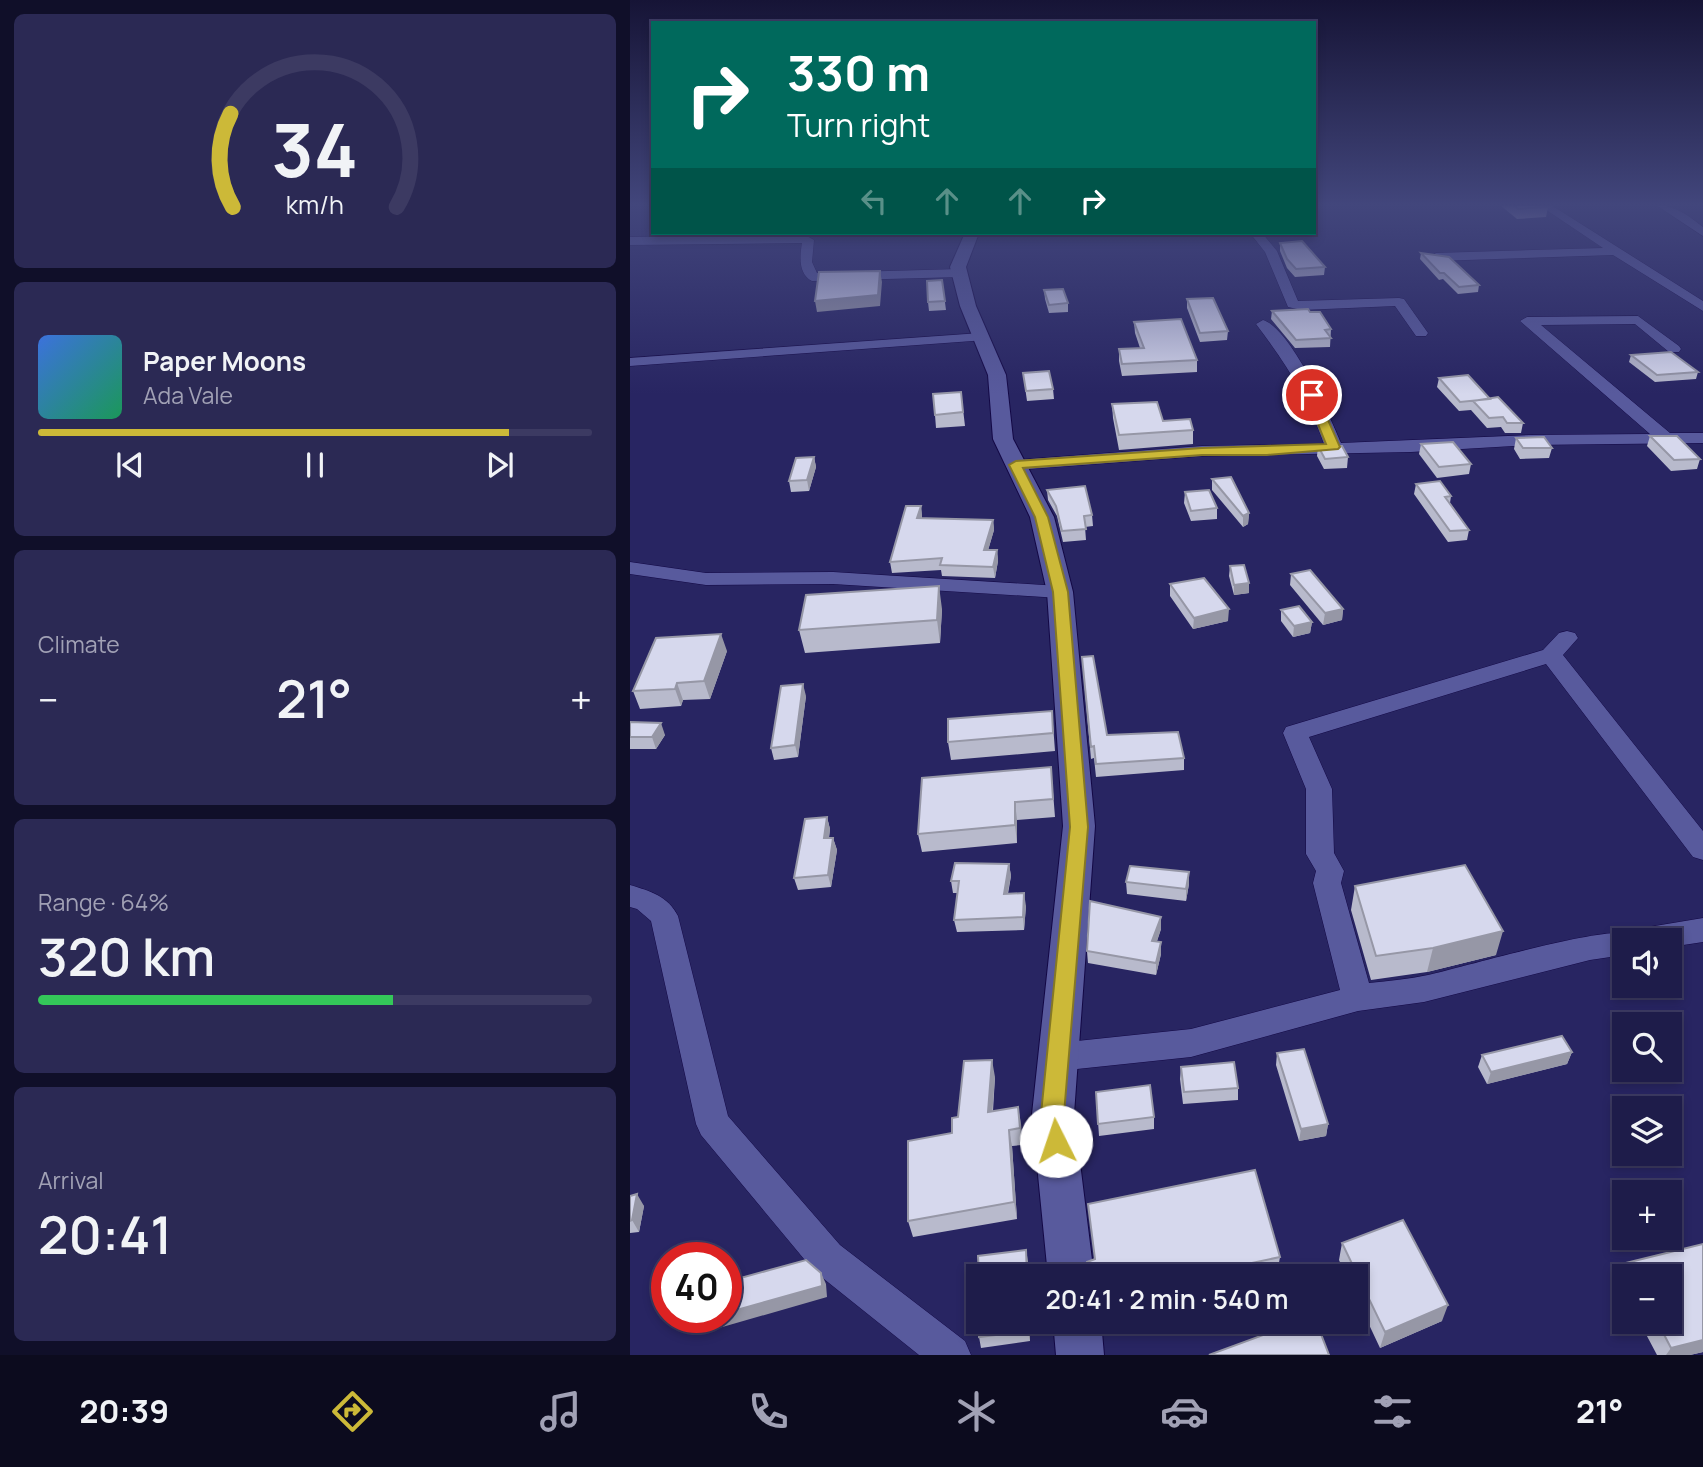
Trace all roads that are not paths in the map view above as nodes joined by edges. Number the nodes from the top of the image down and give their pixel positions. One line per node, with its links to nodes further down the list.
1 (808, 268): 5 (street)
2 (958, 268): 5 (street)
3 (1278, 268): 8 (street)
4 (1643, 268): 6 (street)
5 (960, 273): 9 (street)
6 (1703, 307)
7 (1263, 324): 14 (street)
8 (1421, 333)
9 (981, 337): 11 (street); 15 (street)
10 (1674, 349): 12 (street)
11 (630, 362)
12 (1664, 437): 13 (street); 14 (street)
13 (1703, 438)
14 (1334, 447): 15 (street)
15 (1016, 465): 17 (street)
16 (630, 568): 17 (street)
17 (1060, 592): 24 (street)
18 (1703, 850): 23 (street)
19 (630, 896): 27 (street)
20 (1703, 930): 21 (street)
21 (1682, 934)
22 (1612, 945): 23 (street)
23 (1358, 998): 24 (street)
24 (1058, 1057): 25 (street)
25 (1070, 1264)
26 (1078, 1334): 28 (street)
27 (951, 1355)
28 (1080, 1355)

